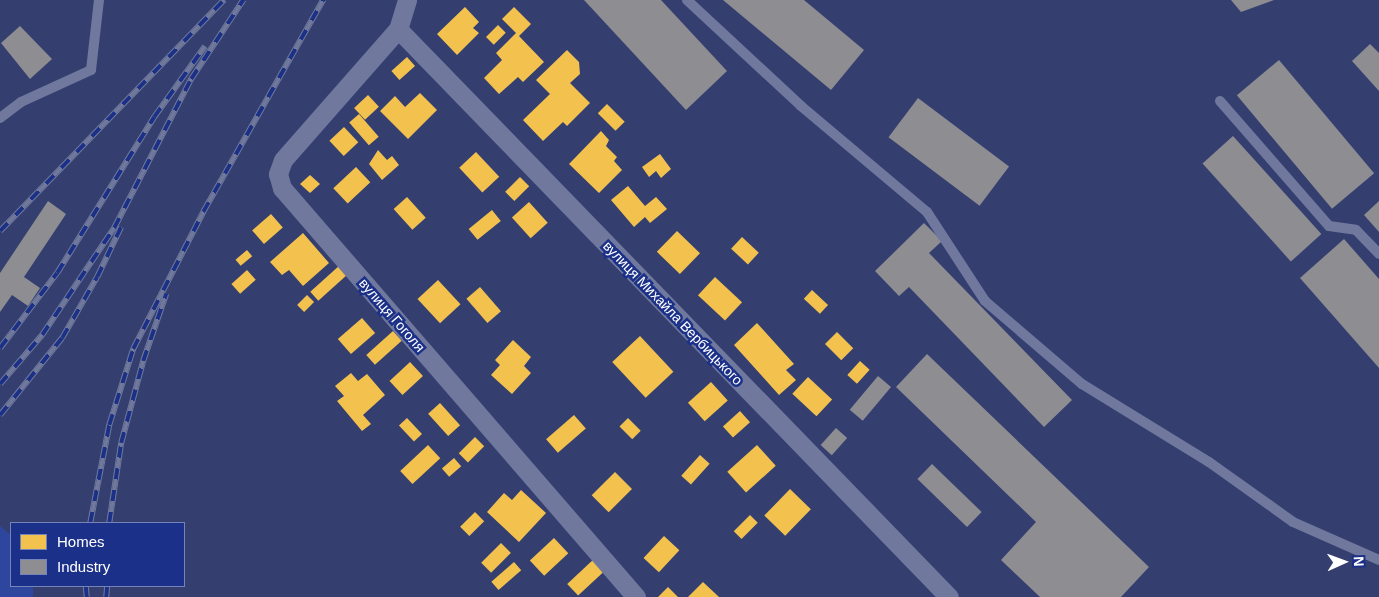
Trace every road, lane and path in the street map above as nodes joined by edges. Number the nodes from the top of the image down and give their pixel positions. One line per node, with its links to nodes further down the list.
1 (99, 0): 6 (lane)
2 (407, 0): 4 (street)
3 (687, 0): 8 (lane)
4 (398, 28): 9 (street, вулиця Гоголя); 10 (street, вулиця Михайла Вербицького)
5 (1220, 101): 7 (lane)
6 (1, 115)
7 (1379, 254)
8 (1379, 560)
9 (636, 597)
10 (949, 597)

